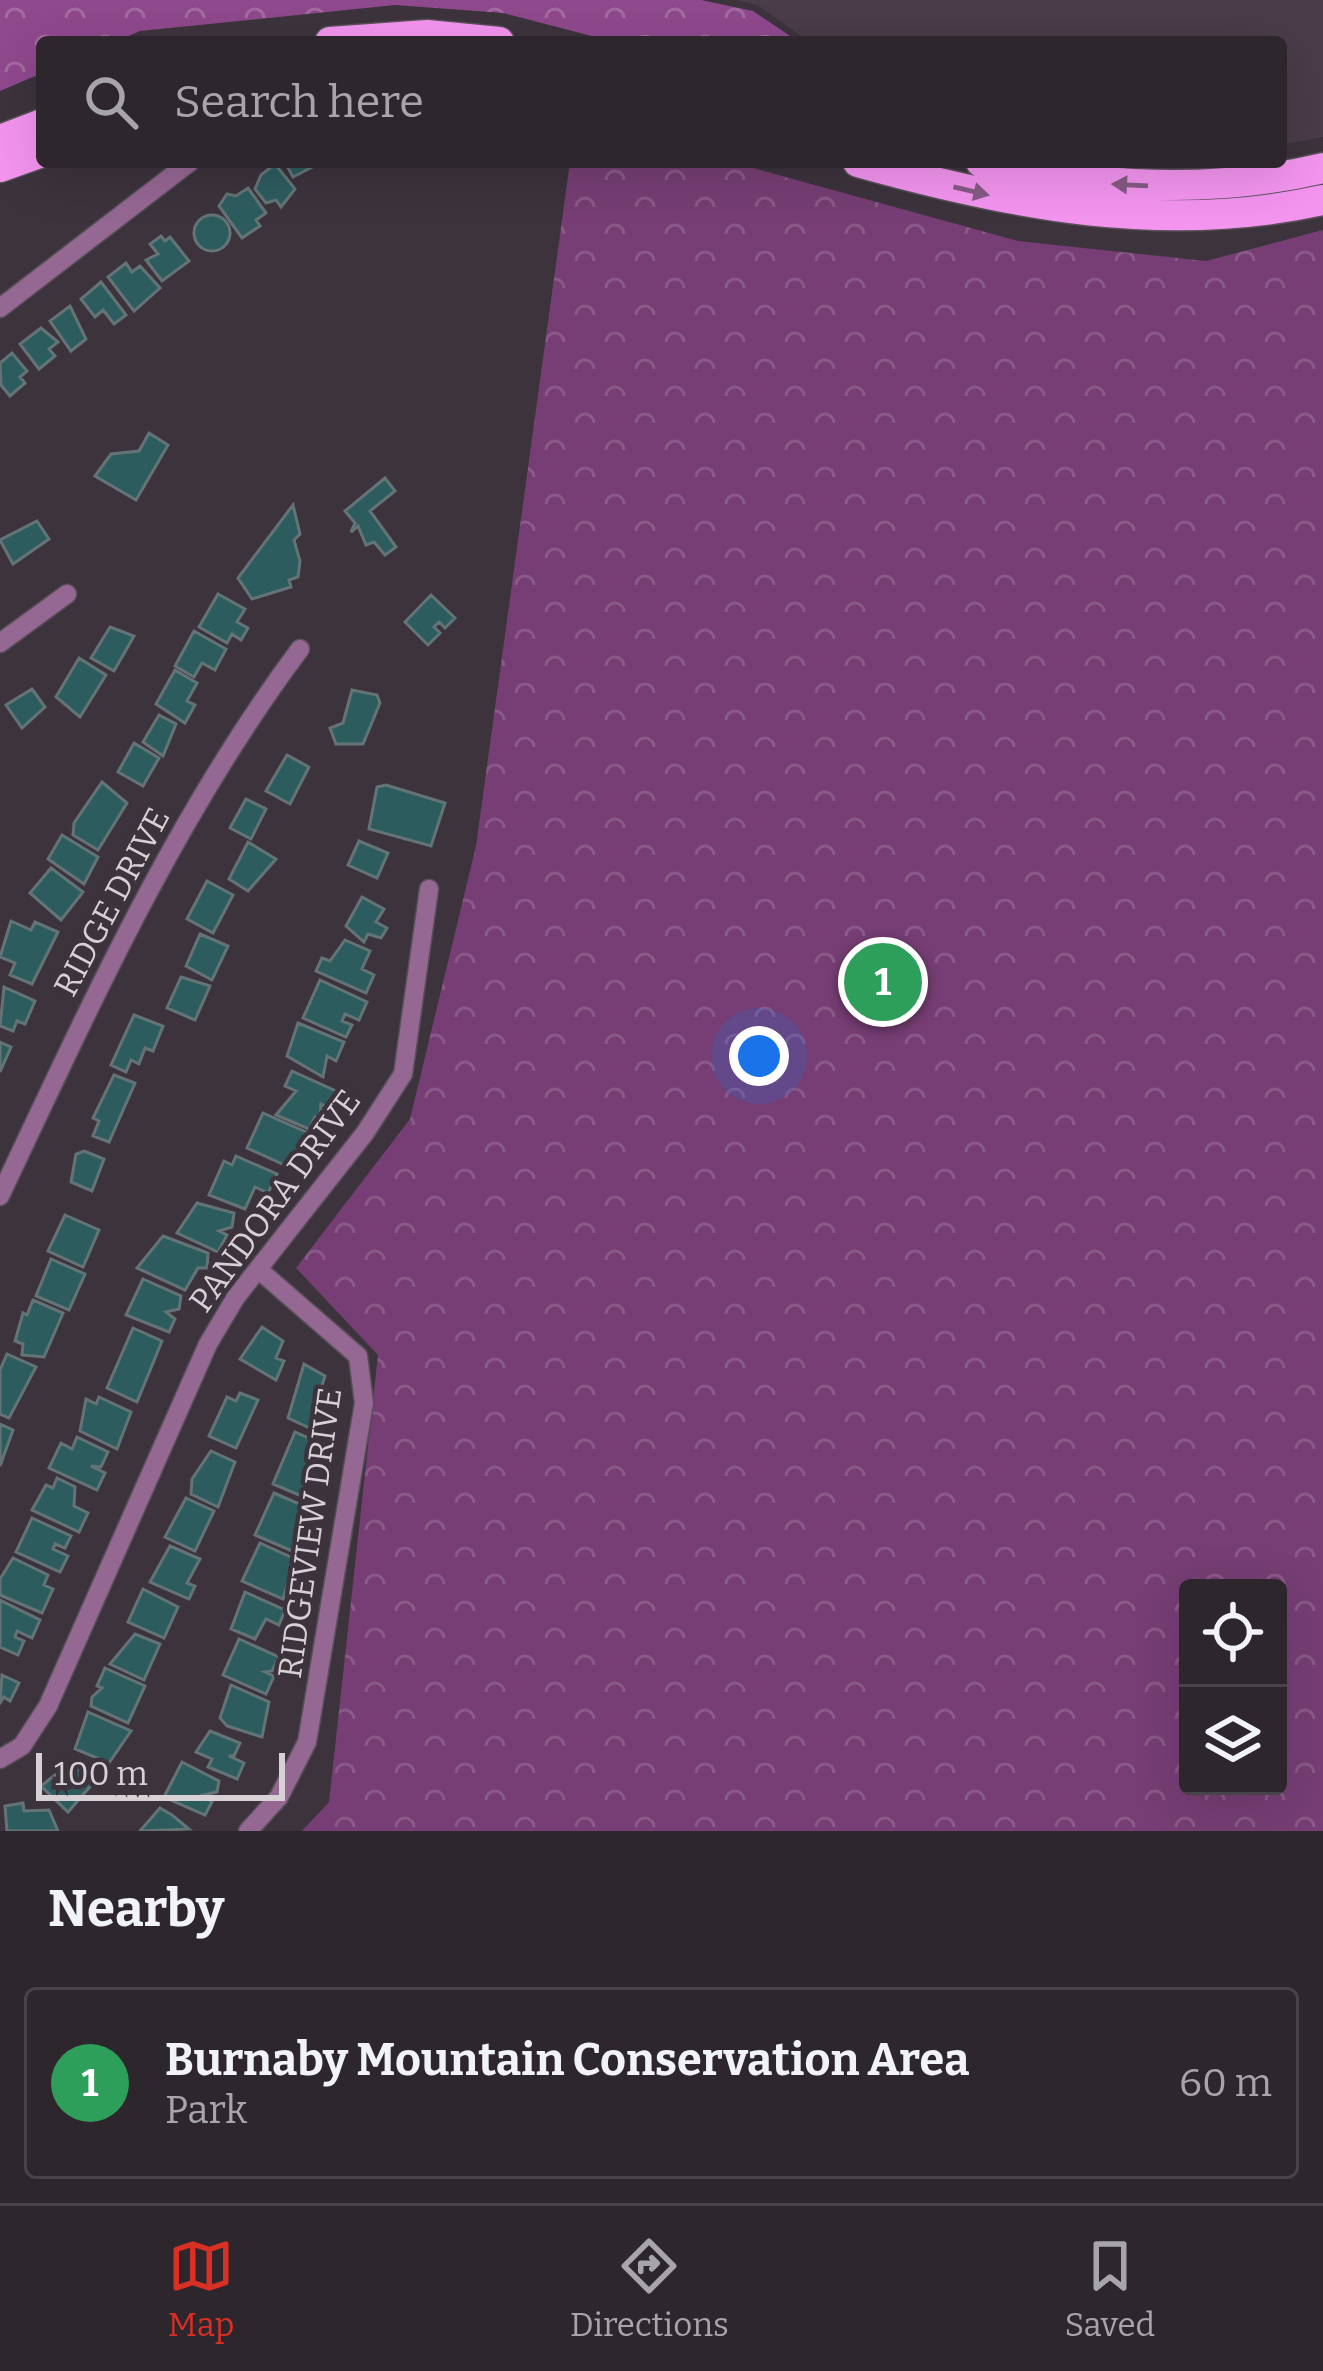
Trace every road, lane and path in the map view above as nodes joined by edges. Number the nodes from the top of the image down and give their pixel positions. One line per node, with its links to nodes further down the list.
1 (36, 126): 2 (main road)
2 (0, 140)
3 (36, 154): 4 (main road)
4 (0, 167)
5 (182, 168): 10 (street)
6 (882, 168): 9 (main road, one-way to 9)
7 (1015, 168): 8 (main road, one-way to 7)
8 (1323, 168)
9 (1323, 200)
10 (0, 308)
11 (67, 594): 12 (street)
12 (0, 643)
13 (300, 649): 15 (street, RIDGE DRIVE)
14 (429, 889): 16 (street, PANDORA DRIVE)
15 (0, 1196)
16 (259, 1270): 17 (street, PANDORA DRIVE); 18 (street, RIDGEVIEW DRIVE)
17 (0, 1759)
18 (248, 1831)

